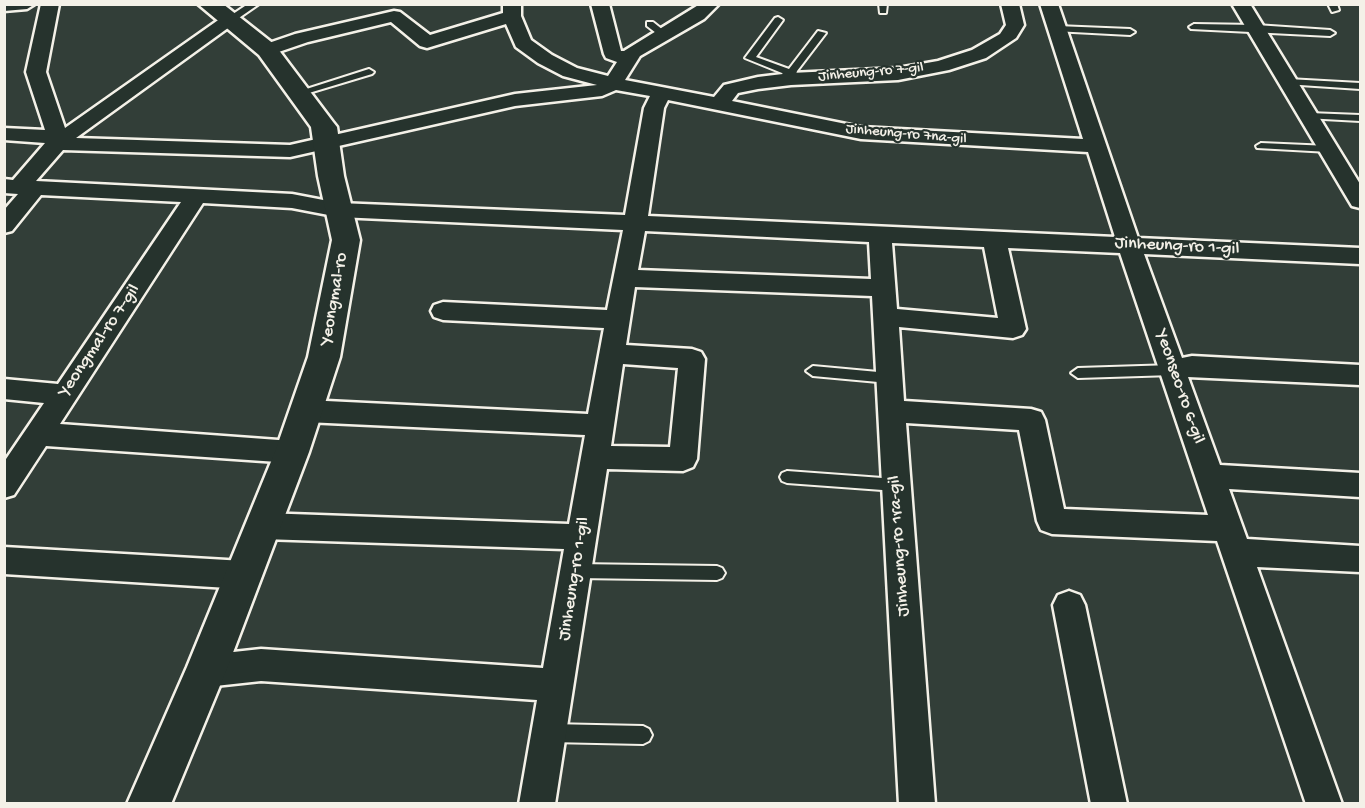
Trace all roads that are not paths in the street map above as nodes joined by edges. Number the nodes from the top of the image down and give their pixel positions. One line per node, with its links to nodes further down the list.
1 (27, 4): 10 (street)
2 (50, 4): 34 (street)
3 (208, 4): 12 (street, Yeongmal-ro)
4 (255, 4): 12 (lane)
5 (600, 4): 22 (street)
6 (711, 4): 22 (street)
7 (1010, 4): 17 (street)
8 (1049, 4): 16 (street)
9 (1241, 4): 15 (street)
10 (7, 5)
11 (512, 10): 21 (street); 26 (street, Jinheung-ro 7na-gil)
12 (230, 20): 21 (street, Yeongmal-ro); 34 (street)
13 (778, 20): 24 (lane)
14 (1194, 27): 15 (lane)
15 (1256, 28): 20 (lane); 25 (street)
16 (1043, 30): 17 (street); 18 (lane); 36 (street)
17 (1012, 31): 24 (street, Jinheung-ro 7-gil)
18 (1130, 32)
19 (820, 33): 24 (lane)
20 (1330, 33)
21 (267, 50): 28 (street, Yeongmal-ro)
22 (628, 59): 26 (street)
23 (369, 72): 28 (lane)
24 (791, 79): 30 (street)
25 (1288, 82): 27 (lane); 31 (street)
26 (613, 83): 29 (street, Jinheung-ro 7na-gil); 35 (street)
27 (1360, 86)
28 (299, 93): 35 (street, Yeongmal-ro)
29 (661, 94): 30 (street, Jinheung-ro 7na-gil); 43 (street, Jinheung-ro 1-gil)
30 (719, 105): 36 (street, Jinheung-ro 7na-gil)
31 (1309, 116): 32 (lane); 38 (street)
32 (1360, 118)
33 (4, 134): 34 (street)
34 (58, 137): 35 (street); 39 (street)
35 (326, 142): 42 (street, Yeongmal-ro)
36 (1096, 146): 47 (street)
37 (1261, 146): 38 (lane)
38 (1329, 149): 41 (street)
39 (19, 187): 40 (street); 44 (street)
40 (197, 196): 42 (street); 61 (street, Yeongmal-ro 7-gil)
41 (1360, 201)
42 (339, 210): 43 (street, Jinheung-ro 1-gil); 62 (street, Yeongmal-ro)
43 (636, 223): 45 (street, Jinheung-ro 1-gil); 49 (street, Jinheung-ro 1-gil)
44 (4, 226)
45 (880, 234): 46 (street, Jinheung-ro 1-gil); 50 (street, Jinheung-ro 1ra-gil)
46 (994, 239): 47 (street, Jinheung-ro 1-gil); 52 (street)
47 (1129, 245): 48 (street, Jinheung-ro 1-gil); 55 (street, Yeonseo-ro 6-gil)
48 (1360, 256)
49 (625, 278): 50 (street); 53 (street, Jinheung-ro 1-gil)
50 (884, 288): 52 (street, Jinheung-ro 1ra-gil)
51 (443, 311): 53 (street)
52 (885, 317): 59 (street, Jinheung-ro 1ra-gil)
53 (618, 320): 54 (street, Jinheung-ro 1-gil)
54 (612, 354): 64 (street, Jinheung-ro 1-gil); 67 (street)
55 (1173, 370): 57 (lane); 58 (street); 68 (street, Yeonseo-ro 6-gil)
56 (813, 371): 59 (lane)
57 (1078, 373)
58 (1360, 375)
59 (889, 378): 63 (street, Jinheung-ro 1ra-gil)
60 (4, 389): 61 (street)
61 (65, 394): 65 (street, Yeongmal-ro 7-gil)
62 (306, 411): 64 (street); 66 (street, Yeongmal-ro)
63 (891, 411): 71 (street, Jinheung-ro 1ra-gil); 75 (street)
64 (600, 424): 67 (street, Jinheung-ro 1-gil)
65 (38, 434): 66 (street); 70 (street, Yeongmal-ro 7-gil)
66 (292, 452): 73 (street, Yeongmal-ro)
67 (594, 457): 74 (street, Jinheung-ro 1-gil)
68 (1210, 476): 72 (street); 75 (street, Yeonseo-ro 6-gil)
69 (787, 477): 71 (lane)
70 (5, 483)
71 (896, 485): 88 (street, Jinheung-ro 1ra-gil)
72 (1360, 485)
73 (263, 526): 74 (street); 80 (street, Yeongmal-ro)
74 (581, 537): 78 (street, Jinheung-ro 1-gil)
75 (1232, 541): 76 (street); 90 (street, Yeonseo-ro 6-gil)
76 (1360, 559)
77 (4, 560): 80 (street)
78 (576, 571): 79 (lane); 83 (street, Jinheung-ro 1-gil)
79 (717, 573)
80 (244, 575): 82 (street, Yeongmal-ro)
81 (1069, 605): 89 (street)
82 (206, 671): 83 (street); 86 (street, Yeongmal-ro)
83 (557, 686): 84 (street, Jinheung-ro 1-gil)
84 (550, 733): 85 (lane); 87 (street, Jinheung-ro 1-gil)
85 (643, 735)
86 (149, 804)
87 (537, 804)
88 (917, 804)
89 (1109, 804)
90 (1324, 804)

